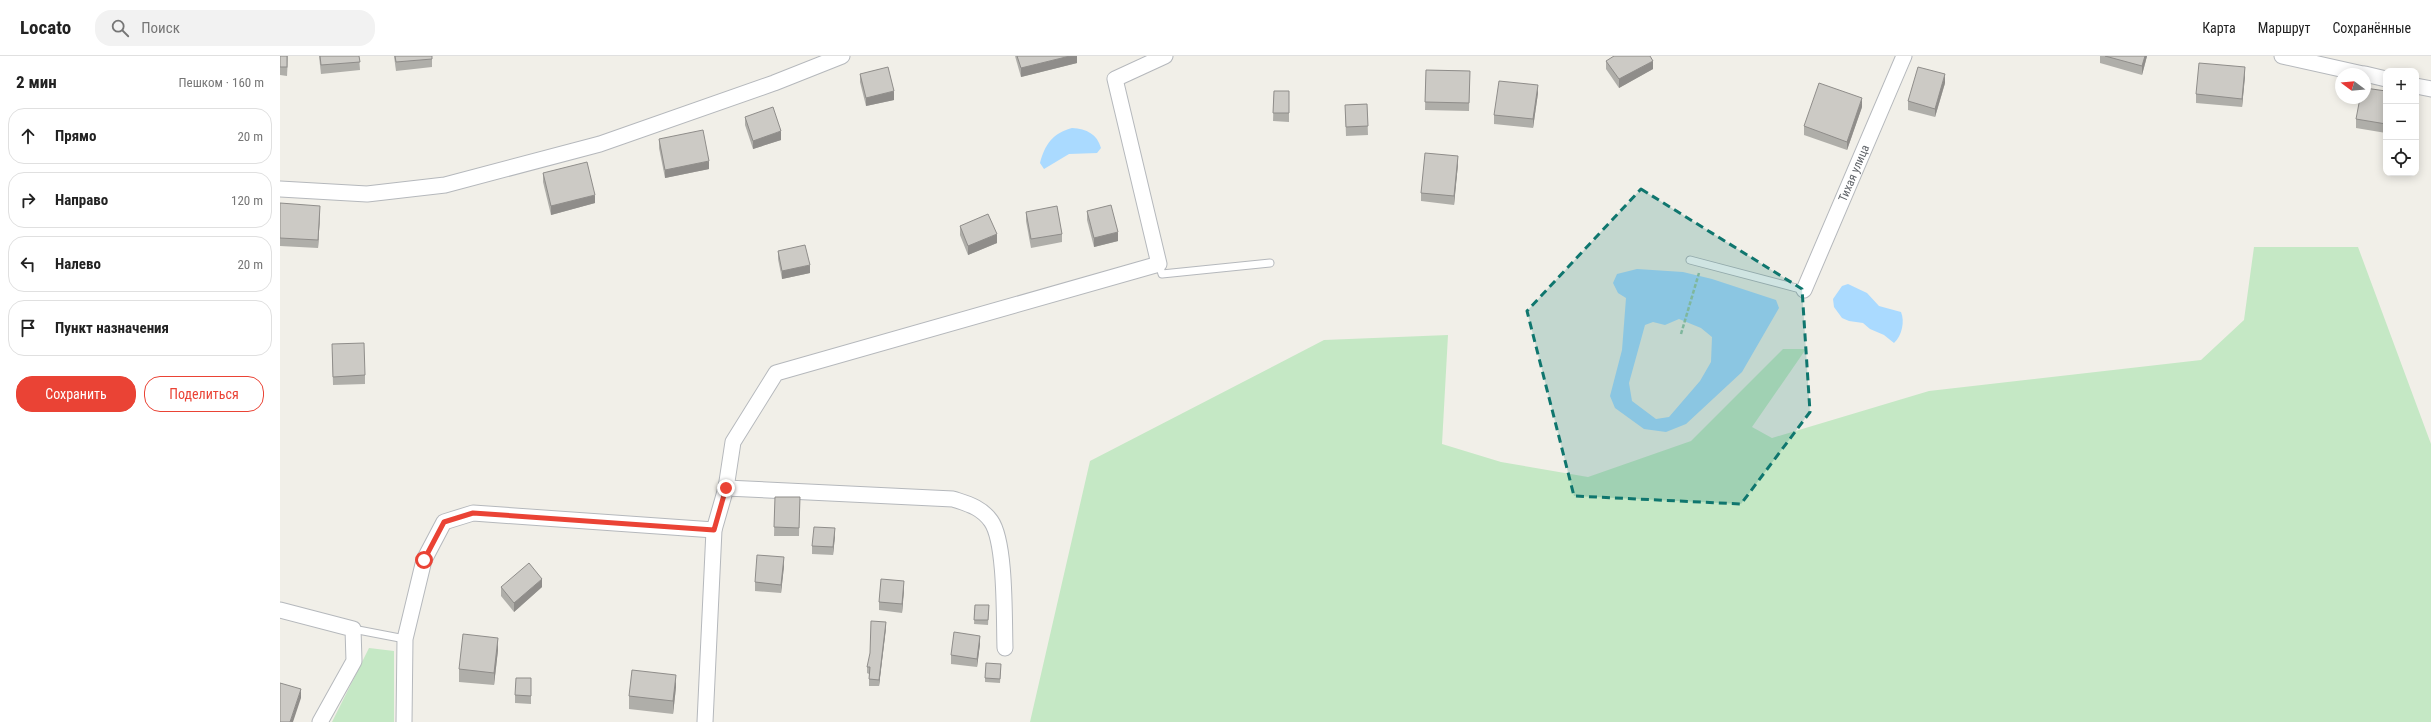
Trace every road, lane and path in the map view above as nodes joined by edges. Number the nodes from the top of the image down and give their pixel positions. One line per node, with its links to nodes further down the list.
1 (842, 56): 10 (street)
2 (1165, 56): 14 (street)
3 (1904, 56): 15 (street, Тихая улица)
4 (2282, 56): 5 (street)
5 (2337, 68)
6 (2371, 76): 7 (street)
7 (2383, 78)
8 (2419, 87): 9 (street)
9 (2431, 89)
10 (280, 189)
11 (1690, 260): 13 (lane)
12 (1270, 263): 14 (lane)
13 (1702, 263): 15 (lane); 16 (path)
14 (1159, 264): 17 (street)
15 (1804, 290)
16 (1681, 334)
17 (726, 488): 18 (street); 22 (street)
18 (714, 530): 21 (street); 25 (street)
19 (280, 610): 20 (street)
20 (353, 628): 21 (lane); 23 (street)
21 (405, 639): 24 (street)
22 (1005, 648)
23 (320, 722)
24 (404, 722)
25 (705, 722)

